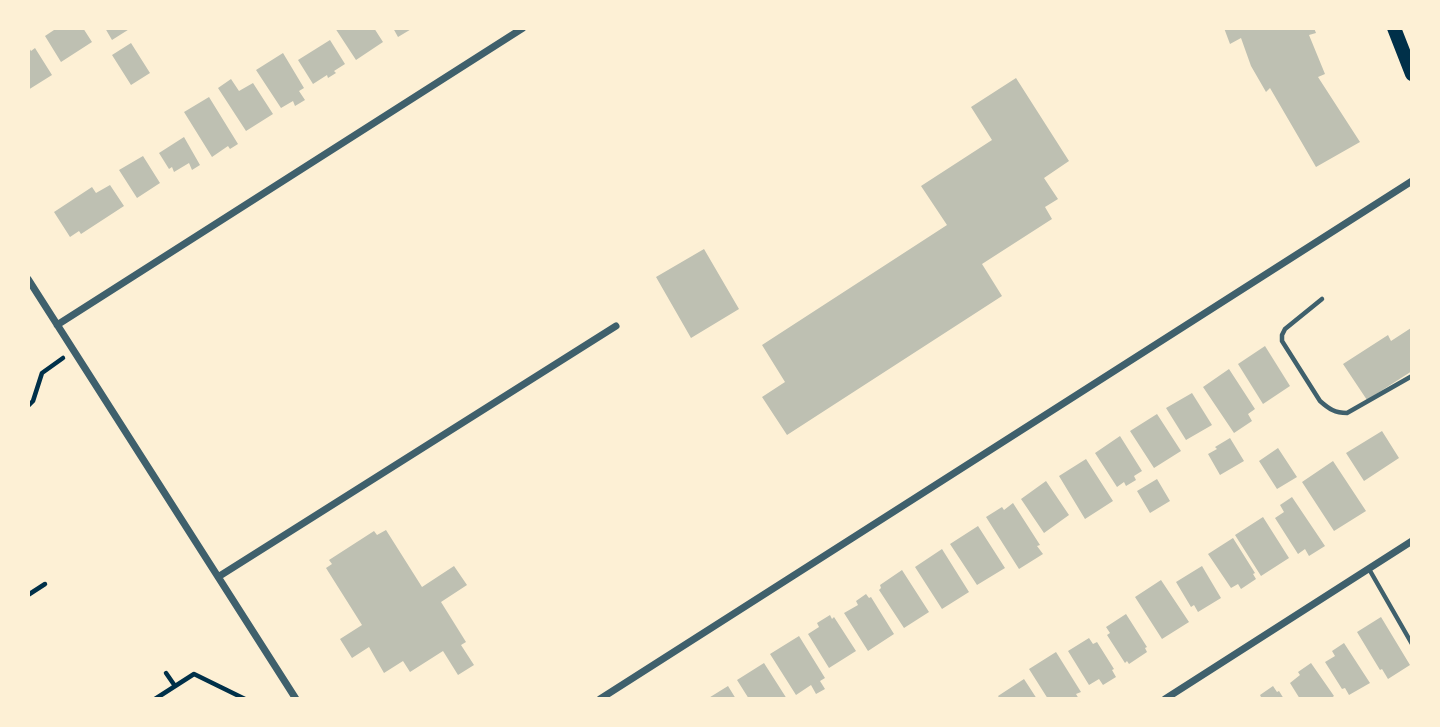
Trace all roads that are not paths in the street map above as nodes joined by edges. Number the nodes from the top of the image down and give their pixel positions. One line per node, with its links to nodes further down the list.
1 (523, 28): 7 (street)
2 (1394, 28): 3 (main road)
3 (1412, 74)
4 (1412, 181): 15 (street)
5 (28, 279): 7 (street)
6 (1322, 299): 9 (lane)
7 (57, 325): 12 (street)
8 (616, 326): 12 (street)
9 (1412, 376)
10 (1412, 541): 11 (street)
11 (1369, 569): 13 (lane); 16 (street)
12 (218, 577): 14 (street)
13 (1412, 644)
14 (296, 699)
15 (600, 699)
16 (1165, 699)

